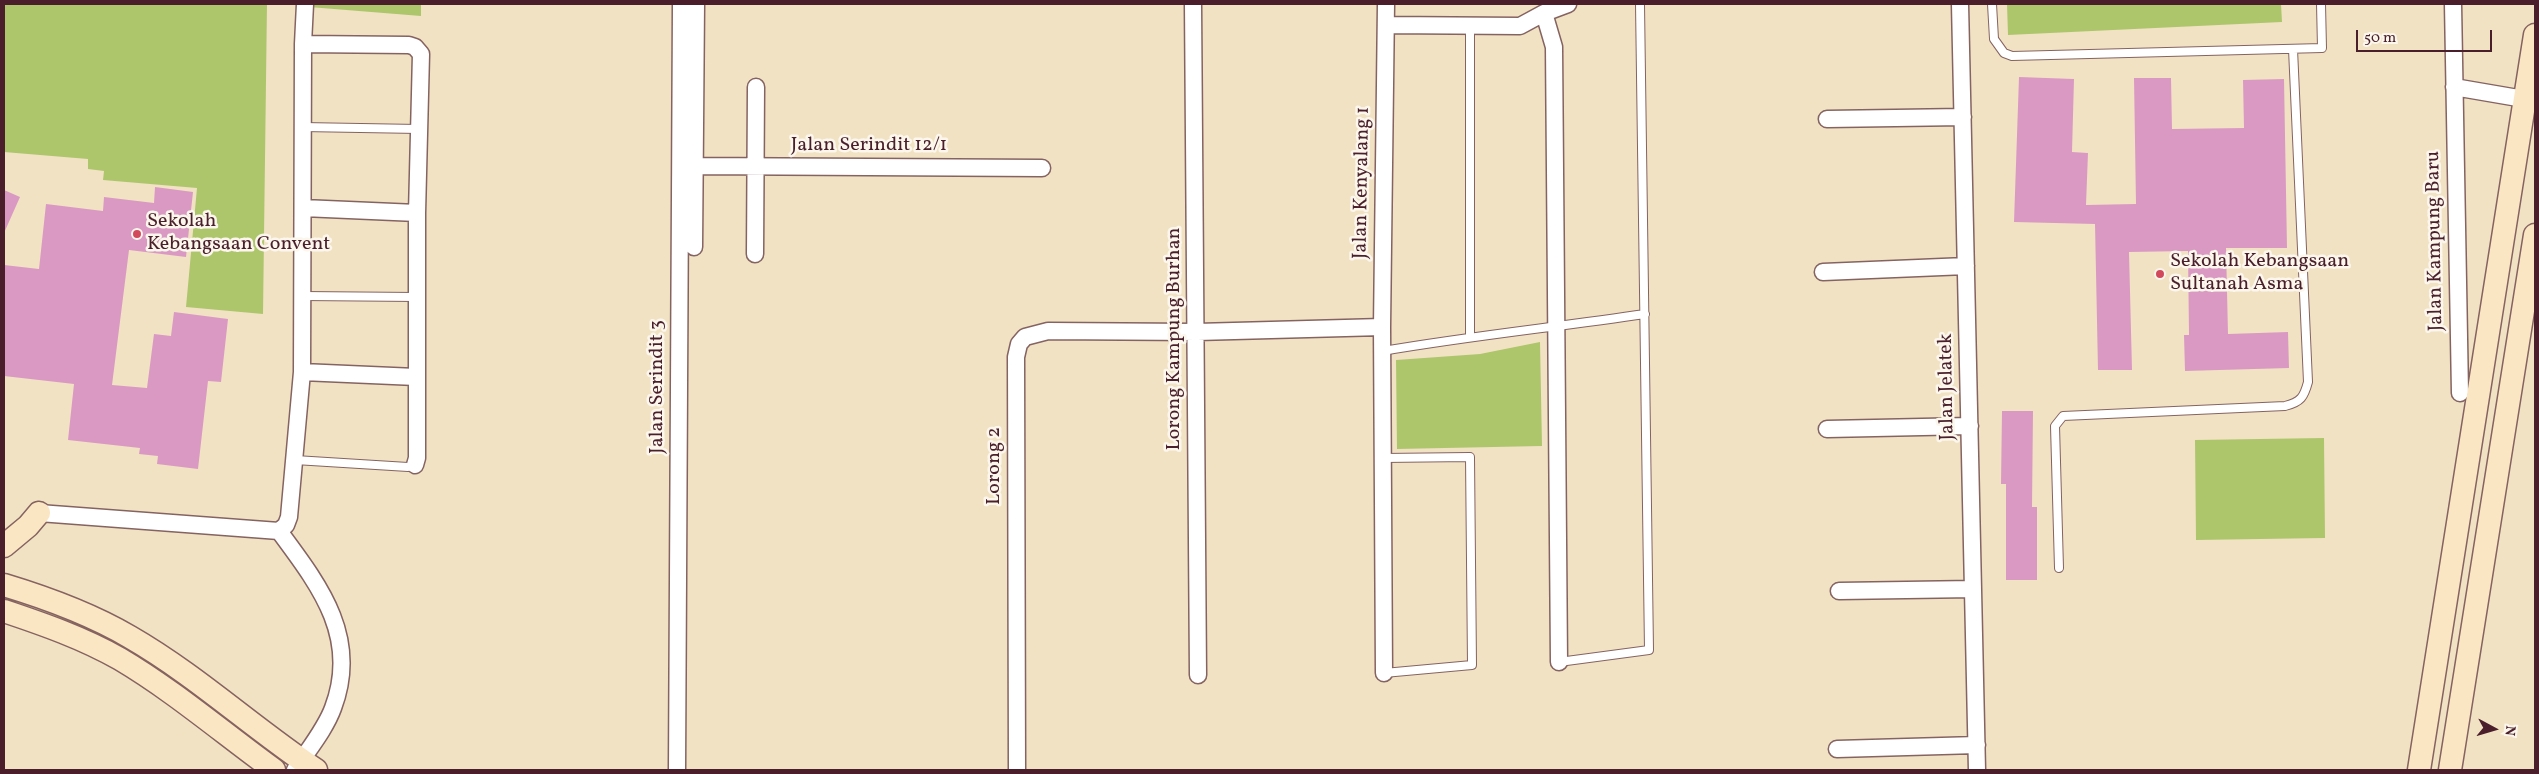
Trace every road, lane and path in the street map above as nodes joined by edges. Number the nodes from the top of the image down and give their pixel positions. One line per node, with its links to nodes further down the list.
1 (305, 4): 16 (street)
2 (681, 4): 66 (street, Jalan Serindit 3)
3 (696, 4): 25 (street)
4 (1193, 4): 40 (street, Lorong Kampung Burhan)
5 (1386, 4): 13 (street, Jalan Kenyalang 1)
6 (1568, 4): 12 (street)
7 (1640, 4): 37 (lane)
8 (1960, 4): 21 (street, Jalan Jelatek)
9 (1992, 4): 17 (lane)
10 (2321, 4): 17 (lane)
11 (2453, 4): 19 (street, Jalan Kampung Baru)
12 (1544, 13): 14 (street); 39 (street)
13 (1386, 25): 14 (street); 38 (street, Jalan Kenyalang 1)
14 (1470, 27): 41 (lane)
15 (2535, 35): 20 (main road)
16 (303, 44): 23 (street); 24 (street)
17 (2293, 49): 54 (lane)
18 (756, 87): 26 (street)
19 (2454, 87): 20 (street); 45 (street, Jalan Kampung Baru)
20 (2524, 99): 69 (main road)
21 (1963, 117): 22 (street); 33 (street, Jalan Jelatek)
22 (1827, 118)
23 (302, 128): 24 (lane); 28 (street)
24 (419, 129): 29 (street)
25 (695, 166): 26 (street, Jalan Serindit 12/1); 31 (street)
26 (755, 166): 27 (street, Jalan Serindit 12/1); 32 (street)
27 (1042, 168)
28 (303, 208): 29 (street); 35 (street)
29 (417, 213): 36 (street)
30 (2535, 235): 70 (main road)
31 (694, 247)
32 (755, 254)
33 (1966, 266): 34 (street); 46 (street, Jalan Jelatek)
34 (1824, 272)
35 (302, 296): 36 (lane); 43 (street)
36 (416, 297): 44 (street)
37 (1645, 314): 39 (lane); 59 (lane)
38 (1382, 327): 40 (street, Lorong 2); 42 (street, Jalan Kenyalang 1)
39 (1556, 327): 41 (lane); 59 (street)
40 (1197, 332): 61 (street, Lorong Kampung Burhan); 67 (street, Lorong 2)
41 (1470, 336): 42 (lane)
42 (1382, 357): 48 (street, Jalan Kenyalang 1)
43 (302, 372): 44 (street); 49 (street)
44 (416, 377): 50 (street)
45 (2460, 393)
46 (1970, 426): 47 (street); 56 (street, Jalan Jelatek)
47 (1827, 429)
48 (1383, 458): 60 (street, Jalan Kenyalang 1); 60 (lane)
49 (295, 460): 50 (lane); 52 (street)
50 (415, 465)
51 (39, 513): 52 (street); 53 (main road)
52 (279, 530): 64 (street)
53 (4, 546)
54 (2059, 568)
55 (4, 585): 64 (main road)
56 (1973, 589): 57 (street); 62 (street, Jalan Jelatek)
57 (1839, 591)
58 (4, 611): 65 (main road)
59 (1559, 662)
60 (1384, 673)
61 (1198, 675)
62 (1977, 745): 63 (street); 68 (street, Jalan Jelatek)
63 (1837, 750)
64 (304, 767)
65 (274, 770)
66 (677, 770)
67 (1017, 770)
68 (1977, 770)
69 (2419, 770)
70 (2450, 770)

